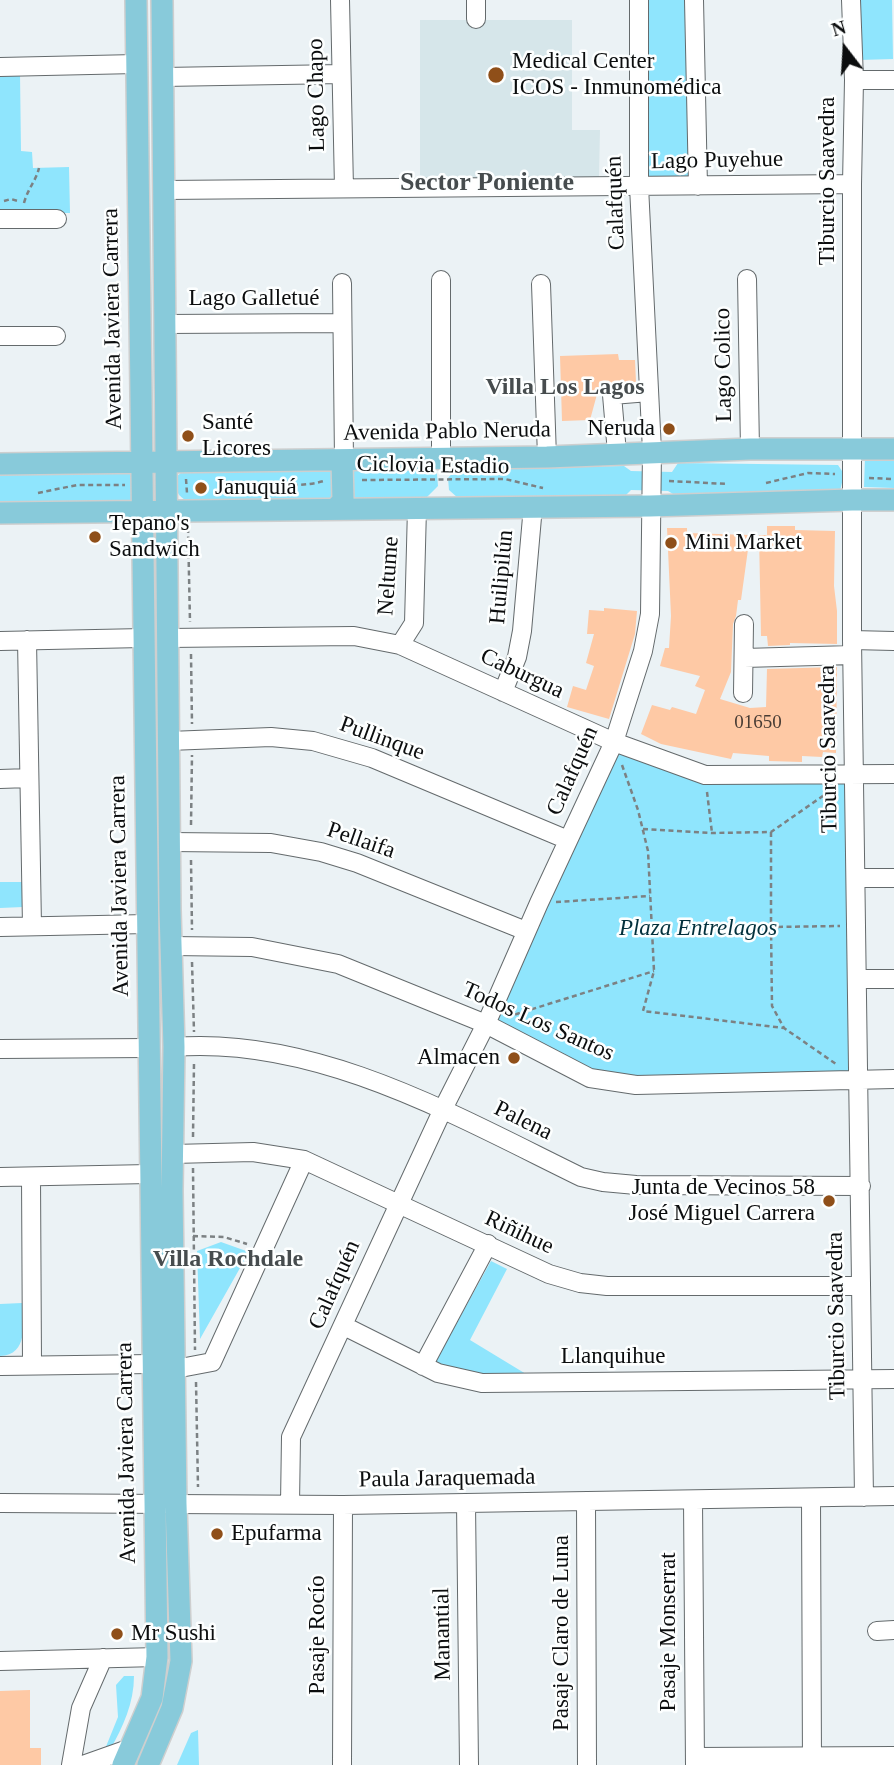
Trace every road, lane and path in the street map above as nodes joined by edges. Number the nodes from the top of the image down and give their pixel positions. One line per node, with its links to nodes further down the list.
1 (136, 0): 9 (main road, Avenida Javiera Carrera)
2 (162, 0): 12 (main road)
3 (340, 0): 11 (street, Lago Chapo)
4 (475, 0): 8 (street)
5 (639, 0): 18 (street, Calafquén)
6 (694, 0): 19 (street)
7 (851, 0): 13 (street, Tiburcio Saavedra)
8 (476, 19)
9 (136, 64): 10 (street); 16 (main road, Avenida Javiera Carrera)
10 (0, 67)
11 (341, 74): 12 (street); 20 (street, Lago Chapo)
12 (163, 77): 21 (main road)
13 (854, 80): 14 (street); 17 (street, Tiburcio Saavedra)
14 (894, 80)
15 (39, 168): 23 (path)
16 (138, 170): 21 (main road); 41 (main road, Avenida Javiera Carrera)
17 (852, 184): 19 (street, Lago Puyehue); 35 (street, Tiburcio Saavedra)
18 (639, 186): 19 (street, Lago Puyehue); 20 (street, Lago Puyehue); 33 (street, Calafquén)
19 (698, 186)
20 (344, 188): 21 (street, Lago Puyehue)
21 (163, 190): 30 (main road)
22 (0, 219): 23 (street)
23 (25, 219): 24 (street)
24 (57, 219)
25 (747, 279): 34 (street, Lago Colico)
26 (441, 280): 40 (street)
27 (342, 283): 29 (street)
28 (541, 284): 39 (street)
29 (342, 323): 30 (street, Lago Galletué); 44 (street)
30 (165, 324): 42 (main road)
31 (0, 336): 32 (street)
32 (56, 336)
33 (649, 392): 37 (street, Calafquén); 38 (street)
34 (750, 449): 35 (main road, Avenida Pablo Neruda); 37 (main road, Avenida Pablo Neruda)
35 (853, 449): 36 (main road, Avenida Pablo Neruda); 45 (street, Tiburcio Saavedra)
36 (894, 449)
37 (652, 451): 38 (main road, Avenida Pablo Neruda); 47 (street, Calafquén)
38 (617, 453): 39 (main road, Avenida Pablo Neruda)
39 (547, 457): 40 (main road, Avenida Pablo Neruda)
40 (441, 458): 44 (main road, Avenida Pablo Neruda)
41 (141, 463): 42 (main road, Avenida Pablo Neruda); 43 (main road, Avenida Pablo Neruda); 62 (main road, Avenida Javiera Carrera)
42 (166, 463): 44 (main road, Avenida Pablo Neruda); 57 (main road)
43 (0, 464)
44 (343, 467): 51 (path, Ciclovia Estadio); 53 (path, Ciclovia Estadio); 61 (main road)
45 (852, 477): 46 (path); 50 (path); 55 (street, Tiburcio Saavedra)
46 (894, 479)
47 (651, 482): 48 (path); 59 (street, Calafquén)
48 (728, 484)
49 (131, 485): 52 (path)
50 (755, 486)
51 (554, 490)
52 (38, 493)
53 (214, 493)
54 (187, 494): 57 (path)
55 (852, 500): 56 (main road); 59 (main road); 71 (street, Tiburcio Saavedra)
56 (894, 500)
57 (173, 503): 61 (main road); 62 (main road); 69 (main road)
58 (533, 506): 59 (main road); 60 (main road); 73 (street, Huilipilún)
59 (650, 506): 76 (street, Calafquén)
60 (417, 508): 61 (main road); 70 (street, Neltume)
61 (335, 509)
62 (142, 512): 63 (main road); 65 (main road, Avenida Javiera Carrera)
63 (0, 513)
64 (744, 624): 72 (street)
65 (143, 638): 66 (street); 69 (main road); 92 (main road, Avenida Javiera Carrera)
66 (27, 640): 67 (street); 80 (street)
67 (0, 641)
68 (894, 641): 71 (street)
69 (168, 645): 70 (street, Caburgua); 75 (main road)
70 (400, 645): 73 (street, Caburgua)
71 (852, 647): 72 (street); 77 (street, Tiburcio Saavedra)
72 (744, 658): 74 (street)
73 (503, 692): 76 (street, Caburgua)
74 (743, 693)
75 (169, 741): 85 (street, Pullinque); 86 (main road)
76 (614, 743): 79 (street, Caburgua); 82 (path); 85 (street, Calafquén)
77 (854, 774): 78 (street, Caburgua); 79 (street, Caburgua); 83 (path); 87 (street, Tiburcio Saavedra)
78 (894, 774)
79 (705, 775): 84 (path)
80 (29, 778): 81 (street); 94 (street)
81 (0, 779)
82 (643, 830): 84 (path); 89 (path)
83 (771, 832): 84 (path); 96 (path)
84 (712, 833)
85 (568, 840): 90 (street, Calafquén)
86 (170, 842): 91 (main road); 97 (street, Pellaifa)
87 (856, 878): 88 (street); 93 (street, Tiburcio Saavedra)
88 (894, 878)
89 (650, 896): 90 (path); 99 (path)
90 (539, 903): 97 (street, Calafquén)
91 (170, 910): 92 (main road); 98 (main road)
92 (146, 924): 94 (street); 105 (main road, Avenida Javiera Carrera)
93 (856, 925): 96 (path); 100 (street, Tiburcio Saavedra)
94 (32, 926): 95 (street)
95 (0, 927)
96 (771, 927): 103 (path)
97 (526, 931): 102 (street, Calafquén)
98 (171, 946): 102 (street, Todos Los Santos); 104 (main road)
99 (654, 971): 102 (path); 103 (path)
100 (857, 979): 101 (street); 109 (street, Tiburcio Saavedra)
101 (894, 979)
102 (485, 1024): 109 (street, Todos Los Santos); 110 (street, Calafquén)
103 (784, 1028): 109 (path)
104 (174, 1046): 107 (main road); 110 (street, Palena)
105 (148, 1048): 106 (street); 107 (main road); 113 (main road, Avenida Javiera Carrera)
106 (0, 1049)
107 (173, 1069): 111 (main road)
108 (894, 1079): 109 (street, Todos Los Santos)
109 (859, 1080): 116 (street, Tiburcio Saavedra)
110 (443, 1109): 116 (street, Palena); 118 (street, Calafquén)
111 (173, 1154): 112 (street, Riñihue); 117 (main road)
112 (304, 1160): 118 (street, Riñihue); 121 (street)
113 (149, 1174): 114 (street); 117 (main road); 126 (main road, Avenida Javiera Carrera)
114 (31, 1177): 115 (street); 125 (street)
115 (0, 1178)
116 (861, 1186): 122 (street, Tiburcio Saavedra)
117 (172, 1191): 124 (main road)
118 (399, 1204): 120 (street, Riñihue); 123 (street, Calafquén)
119 (193, 1236): 121 (path)
120 (488, 1244): 122 (street, Riñihue); 128 (street)
121 (262, 1251): 129 (street)
122 (860, 1286): 131 (street, Tiburcio Saavedra)
123 (344, 1326): 128 (street, Llanquihue); 141 (street, Calafquén)
124 (175, 1341): 126 (main road); 129 (main road)
125 (32, 1364): 126 (street); 127 (street)
126 (152, 1364): 139 (main road, Avenida Javiera Carrera)
127 (0, 1366)
128 (423, 1366): 131 (street, Llanquihue)
129 (175, 1369): 140 (main road)
130 (894, 1379): 131 (street, Llanquihue)
131 (862, 1380): 132 (street, Tiburcio Saavedra)
132 (864, 1497): 133 (street, Paula Jaraquemada); 134 (street, Paula Jaraquemada)
133 (893, 1497)
134 (811, 1498): 135 (street, Paula Jaraquemada); 150 (street)
135 (693, 1500): 136 (street, Paula Jaraquemada); 149 (street, Pasaje Monserrat)
136 (586, 1501): 138 (street, Paula Jaraquemada); 156 (street, Pasaje Claro de Luna)
137 (0, 1503): 139 (street, Paula Jaraquemada)
138 (466, 1503): 142 (street, Paula Jaraquemada); 155 (street, Manantial)
139 (153, 1504): 140 (street, Paula Jaraquemada); 144 (main road, Avenida Javiera Carrera)
140 (176, 1504): 141 (street, Paula Jaraquemada); 143 (main road)
141 (290, 1504): 142 (street, Paula Jaraquemada)
142 (343, 1505): 154 (street, Pasaje Rocío)
143 (181, 1645): 144 (main road); 153 (main road)
144 (157, 1657): 145 (street); 148 (main road, Avenida Javiera Carrera)
145 (103, 1658): 146 (street); 151 (street)
146 (0, 1661)
147 (894, 1756): 150 (street)
148 (127, 1757): 152 (street)
149 (695, 1761): 150 (street)
150 (812, 1761)
151 (71, 1765)
152 (83, 1765)
153 (148, 1765)
154 (342, 1765)
155 (469, 1765)
156 (587, 1765)

